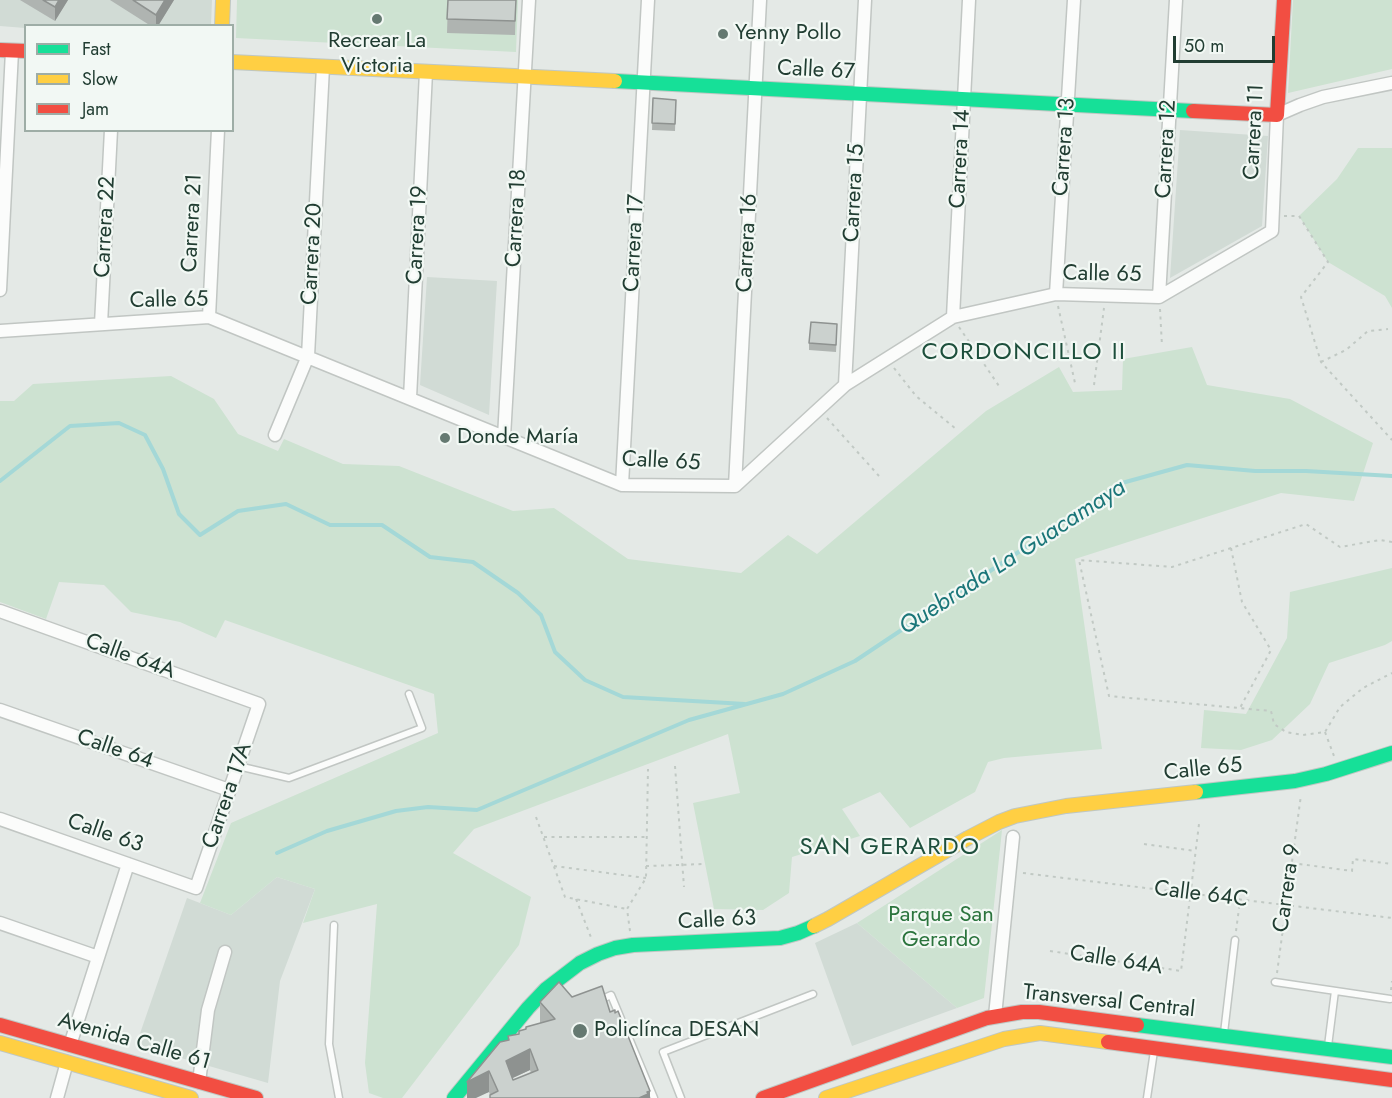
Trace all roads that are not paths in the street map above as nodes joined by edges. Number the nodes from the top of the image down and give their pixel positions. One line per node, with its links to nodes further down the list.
1 (224, 0): 10 (street)
2 (529, 0): 15 (street, Carrera 18)
3 (648, 0): 16 (street, Carrera 17)
4 (760, 0): 18 (street, Carrera 16)
5 (865, 0): 19 (street, Carrera 15)
6 (969, 0): 20 (street, Carrera 14)
7 (1074, 0): 21 (street, Carrera 13)
8 (1176, 0): 22 (street, Carrera 12)
9 (1284, 0): 23 (street, Carrera 11)
10 (222, 24)
11 (12, 51): 27 (street)
12 (234, 62): 13 (street, Calle 67)
13 (323, 67): 14 (street, Calle 67); 34 (street, Carrera 20)
14 (426, 72): 15 (street, Calle 67); 36 (street, Carrera 19)
15 (525, 77): 16 (street, Calle 67); 38 (street, Carrera 18)
16 (643, 83): 18 (street, Calle 67); 39 (street, Carrera 17)
17 (1392, 83): 23 (street, Calle 67)
18 (756, 89): 19 (street, Calle 67); 40 (street, Carrera 16)
19 (860, 94): 20 (street, Calle 67); 35 (street, Carrera 15)
20 (964, 99): 21 (street, Calle 67); 31 (street, Carrera 14)
21 (1068, 104): 22 (street, Calle 67); 28 (street, Carrera 13)
22 (1170, 110): 23 (street, Calle 67); 29 (street, Carrera 12)
23 (1277, 115): 26 (street, Carrera 11)
24 (111, 132): 32 (street, Carrera 22)
25 (218, 132): 30 (street, Carrera 21)
26 (1272, 231): 29 (street, Calle 65)
27 (0, 290)
28 (1056, 294): 29 (street, Calle 65); 31 (street, Calle 65)
29 (1159, 297)
30 (210, 316): 32 (street, Calle 65); 34 (street, Calle 65)
31 (953, 317): 35 (street, Calle 65)
32 (101, 324): 33 (street, Calle 65)
33 (0, 331)
34 (308, 356): 36 (street, Calle 65); 37 (street, Carrera 20)
35 (845, 385): 40 (street, Calle 65)
36 (410, 398): 38 (street, Calle 65)
37 (275, 435)
38 (504, 437): 39 (street, Calle 65)
39 (622, 485): 40 (street, Calle 65)
40 (735, 486)
41 (0, 611): 43 (street, Calle 64A)
42 (409, 694): 46 (lane)
43 (259, 704): 46 (street, Carrera 17A)
44 (0, 710): 47 (street, Calle 64)
45 (1392, 753): 48 (street, Calle 65)
46 (238, 766): 47 (street, Carrera 17A)
47 (230, 790): 52 (street, Carrera 17A)
48 (1015, 816): 79 (street, Calle 63)
49 (0, 819): 51 (street, Calle 63)
50 (1013, 837): 63 (street)
51 (128, 864): 52 (street, Calle 63); 57 (street)
52 (196, 888)
53 (0, 923): 57 (street)
54 (334, 925): 78 (lane)
55 (1235, 940): 65 (lane)
56 (225, 952): 73 (street)
57 (98, 957): 67 (street)
58 (1275, 982): 59 (lane)
59 (1335, 991): 61 (lane); 69 (lane)
60 (813, 993): 81 (lane)
61 (1390, 999)
62 (589, 1004): 80 (lane)
63 (995, 1016): 65 (street, Transversal Central); 82 (street, Transversal Central)
64 (0, 1025): 67 (street, Avenida Calle 61)
65 (1224, 1036): 69 (street, Transversal Central)
66 (0, 1043): 71 (street, Avenida Calle 61)
67 (70, 1045): 73 (street, Avenida Calle 61)
68 (1155, 1048): 72 (street, Transversal Central); 83 (street, Transversal Central); 84 (lane)
69 (1328, 1049): 70 (street, Transversal Central)
70 (1392, 1058)
71 (67, 1062): 74 (street); 75 (street, Avenida Calle 61)
72 (1392, 1080)
73 (199, 1082): 76 (street); 77 (street, Avenida Calle 61)
74 (57, 1098)
75 (191, 1098)
76 (197, 1098)
77 (256, 1098)
78 (339, 1098)
79 (454, 1098)
80 (654, 1098)
81 (681, 1098)
82 (763, 1098)
83 (826, 1098)
84 (1147, 1098)

